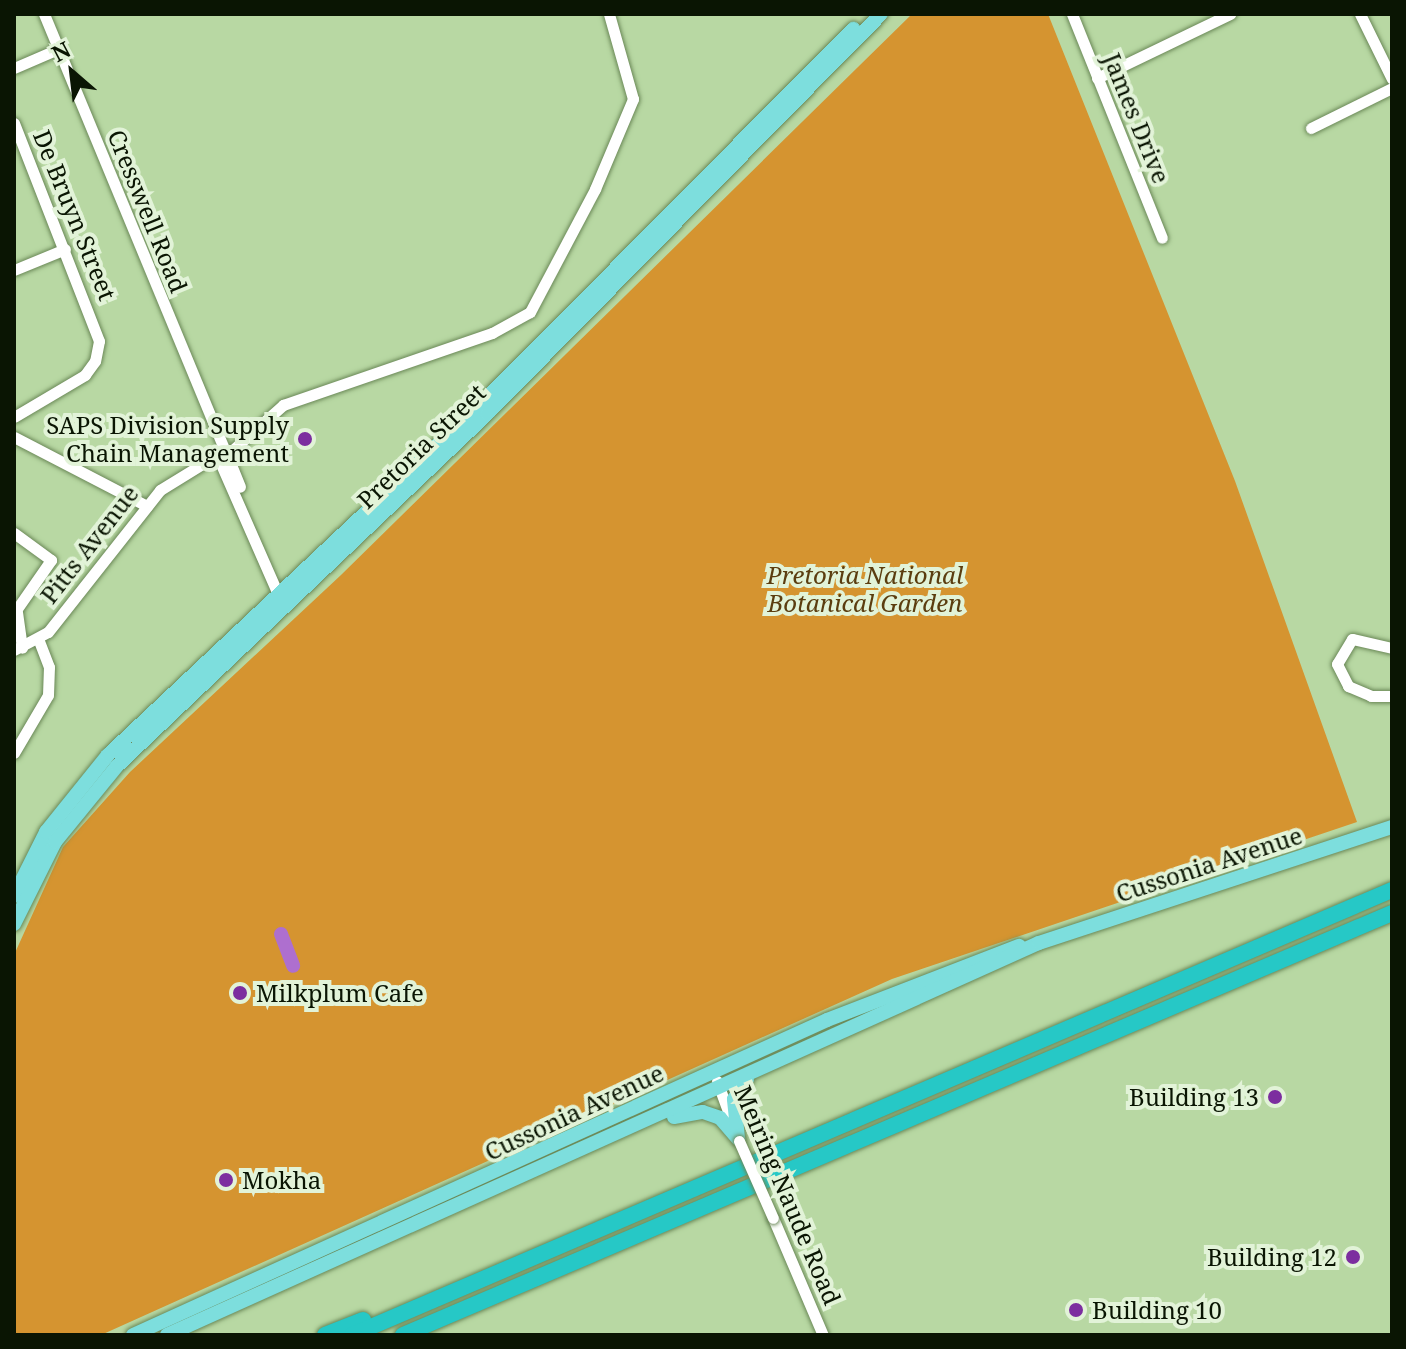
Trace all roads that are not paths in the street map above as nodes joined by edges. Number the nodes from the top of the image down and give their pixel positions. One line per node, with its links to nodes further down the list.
1 (44, 14): 8 (street, Cresswell Road)
2 (609, 14): 22 (street)
3 (868, 14): 25 (main road, Pretoria Street)
4 (881, 14): 25 (main road, Pretoria Street)
5 (1072, 14): 10 (street, James Drive)
6 (1230, 14): 10 (street)
7 (1360, 14): 11 (street)
8 (58, 49): 9 (street); 22 (street, Cresswell Road)
9 (14, 68)
10 (1097, 78): 17 (street, James Drive)
11 (1392, 79)
12 (1392, 88): 14 (street)
13 (14, 123): 15 (street, De Bruyn Street)
14 (1311, 128)
15 (29, 161): 16 (street); 18 (street, De Bruyn Street)
16 (14, 166)
17 (1162, 238)
18 (65, 249): 19 (street); 20 (street, De Bruyn Street)
19 (14, 270)
20 (14, 417)
21 (14, 437): 23 (street)
22 (222, 456): 23 (street, Pitts Avenue); 25 (street, Cresswell Road)
23 (147, 506): 27 (street, Pitts Avenue)
24 (14, 533): 26 (street)
25 (283, 599): 34 (main road, Pretoria Street); 36 (main road, Pretoria Street)
26 (15, 613): 29 (street)
27 (39, 641): 29 (street, Pitts Avenue); 31 (street)
28 (1392, 648): 30 (street)
29 (18, 649)
30 (1392, 696)
31 (14, 753)
32 (1392, 827): 37 (main road, Cussonia Avenue)
33 (1392, 890): 43 (highway)
34 (14, 896)
35 (1392, 913): 44 (highway)
36 (14, 924)
37 (1039, 943): 38 (main road, Cussonia Avenue); 39 (main road, Cussonia Avenue)
38 (775, 1064): 40 (main road, Cussonia Avenue); 42 (main road)
39 (712, 1072): 40 (street, Meiring Naude Road); 45 (main road, Cussonia Avenue)
40 (720, 1088): 41 (main road, Cussonia Avenue); 42 (street, Meiring Naude Road)
41 (613, 1136): 42 (main road); 46 (main road, Cussonia Avenue)
42 (738, 1140): 51 (street, Meiring Naude Road, bridge)
43 (787, 1150): 47 (highway); 48 (highway)
44 (483, 1301): 49 (highway); 50 (highway)
45 (133, 1335)
46 (167, 1335)
47 (325, 1335)
48 (352, 1335)
49 (403, 1335)
50 (412, 1335)
51 (823, 1335)

